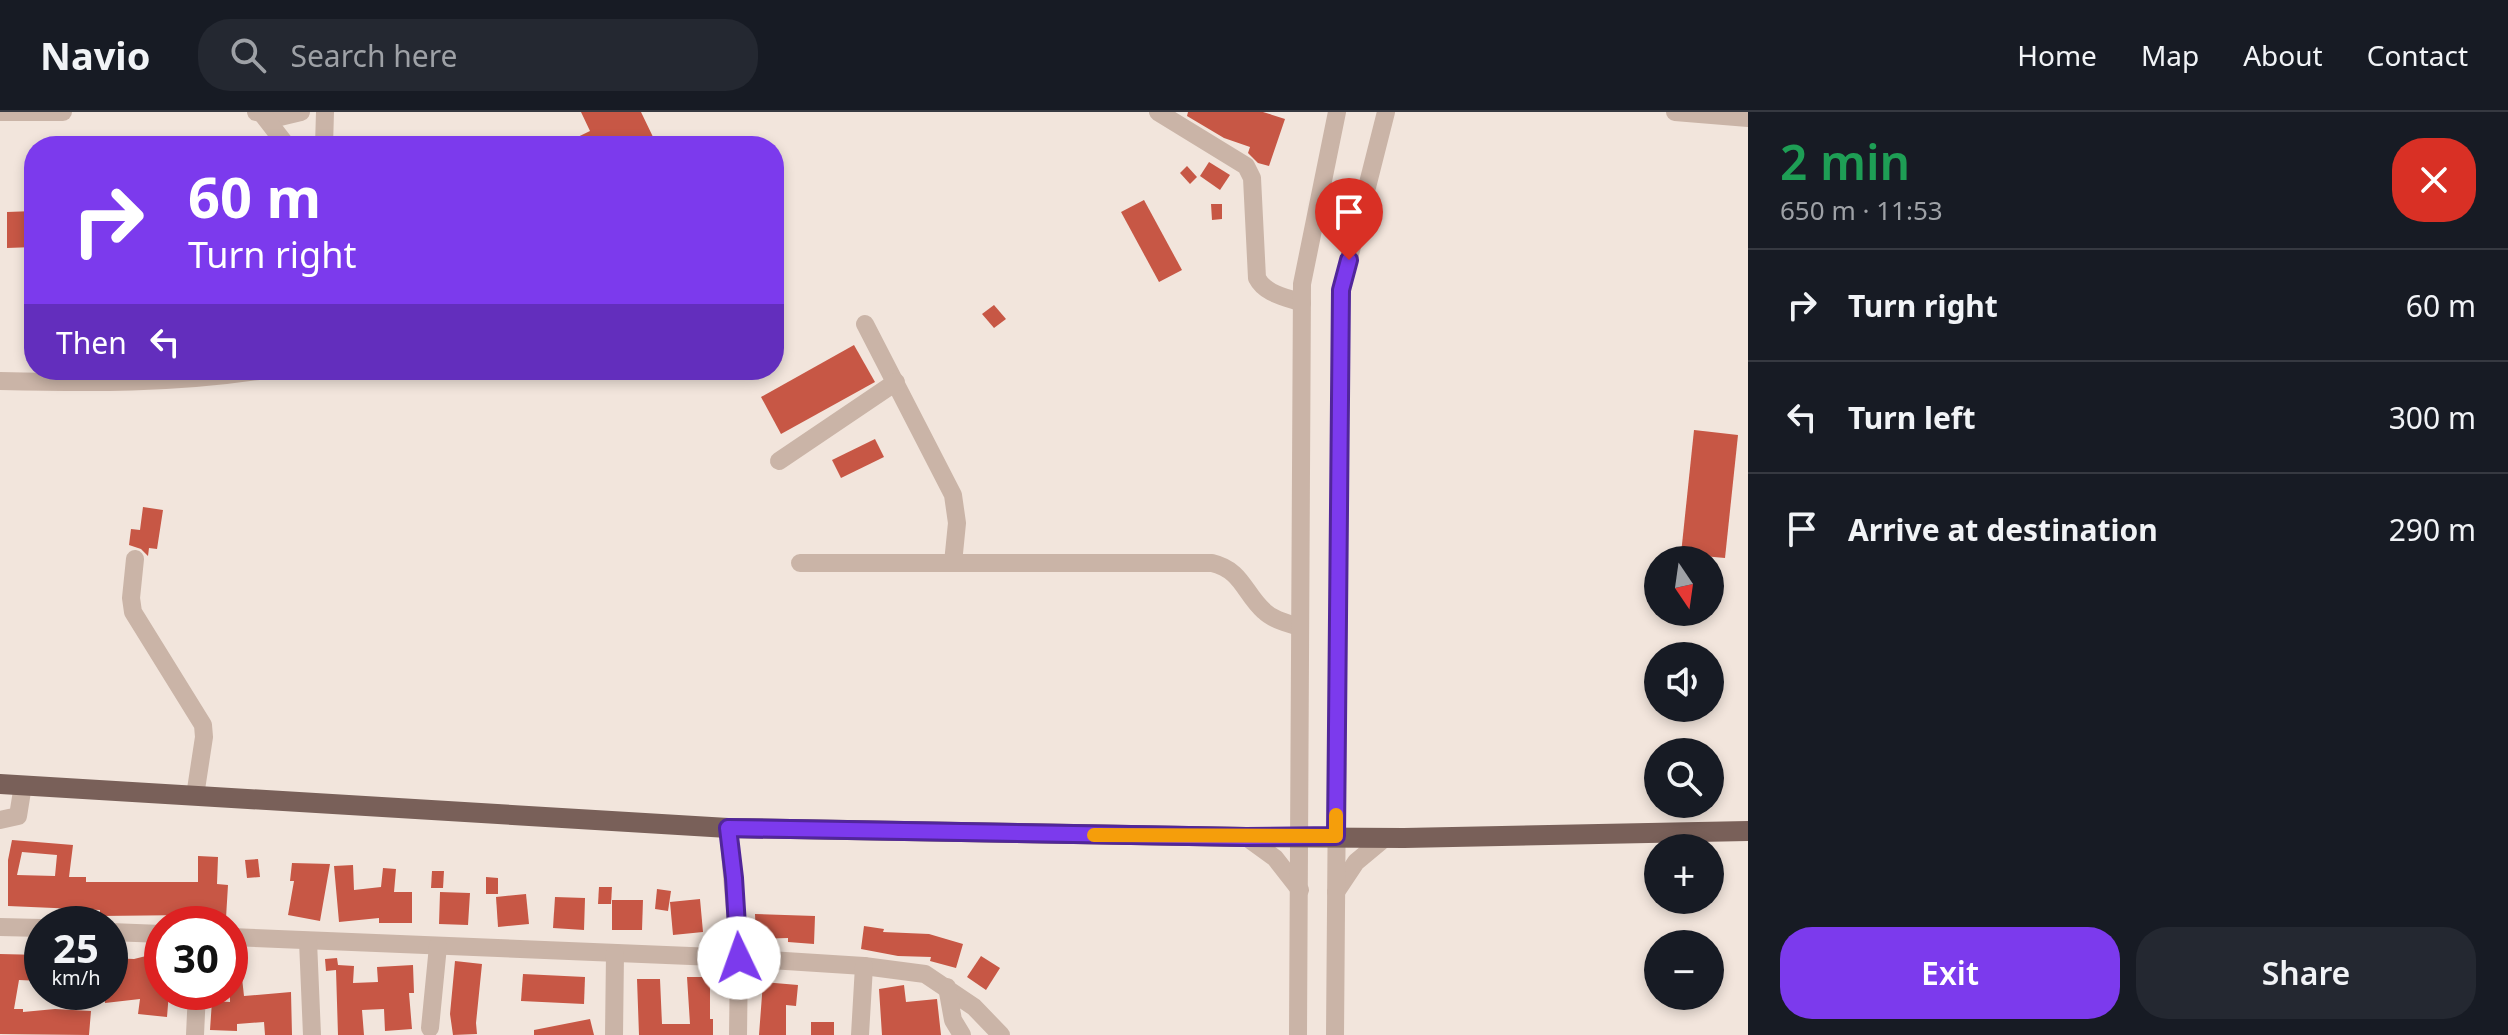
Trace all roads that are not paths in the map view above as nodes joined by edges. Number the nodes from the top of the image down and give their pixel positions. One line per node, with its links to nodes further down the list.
1 (0, 112): 2 (street)
2 (63, 112)
3 (301, 112): 9 (street)
4 (325, 112): 12 (street)
5 (1158, 112): 13 (street)
6 (1337, 112): 13 (street)
7 (1675, 112): 10 (street)
8 (1386, 113): 30 (street)
9 (260, 114): 11 (street)
10 (1748, 118)
11 (279, 136)
12 (324, 136)
13 (1302, 303): 22 (street)
14 (865, 324): 17 (street)
15 (168, 380): 16 (street)
16 (0, 381)
17 (896, 382): 18 (street); 21 (street)
18 (779, 461)
19 (135, 559): 25 (street)
20 (800, 563): 21 (street)
21 (953, 563): 22 (street)
22 (1300, 627): 29 (street)
23 (0, 784): 24 (main road)
24 (23, 785): 25 (main road); 26 (street)
25 (195, 796): 27 (main road)
26 (0, 820)
27 (728, 828): 31 (main road); 41 (street)
28 (1748, 831): 32 (main road)
29 (1298, 836): 30 (main road); 31 (main road); 33 (street)
30 (1336, 836): 32 (main road); 34 (street)
31 (1246, 837): 33 (street)
32 (1386, 837): 34 (street)
33 (1300, 890): 53 (street)
34 (1336, 892): 54 (street)
35 (0, 927): 36 (street)
36 (24, 928)
37 (248, 938): 38 (street)
38 (308, 941): 39 (street); 47 (street)
39 (438, 946): 40 (street); 45 (street)
40 (615, 954): 41 (street); 48 (street)
41 (739, 958): 42 (street); 49 (street)
42 (864, 966): 43 (street); 50 (street)
43 (947, 987): 51 (street); 52 (street)
44 (196, 1010): 46 (street)
45 (430, 1028)
46 (195, 1035)
47 (312, 1035)
48 (614, 1035)
49 (738, 1035)
50 (860, 1035)
51 (962, 1035)
52 (1001, 1035)
53 (1298, 1035)
54 (1335, 1035)

